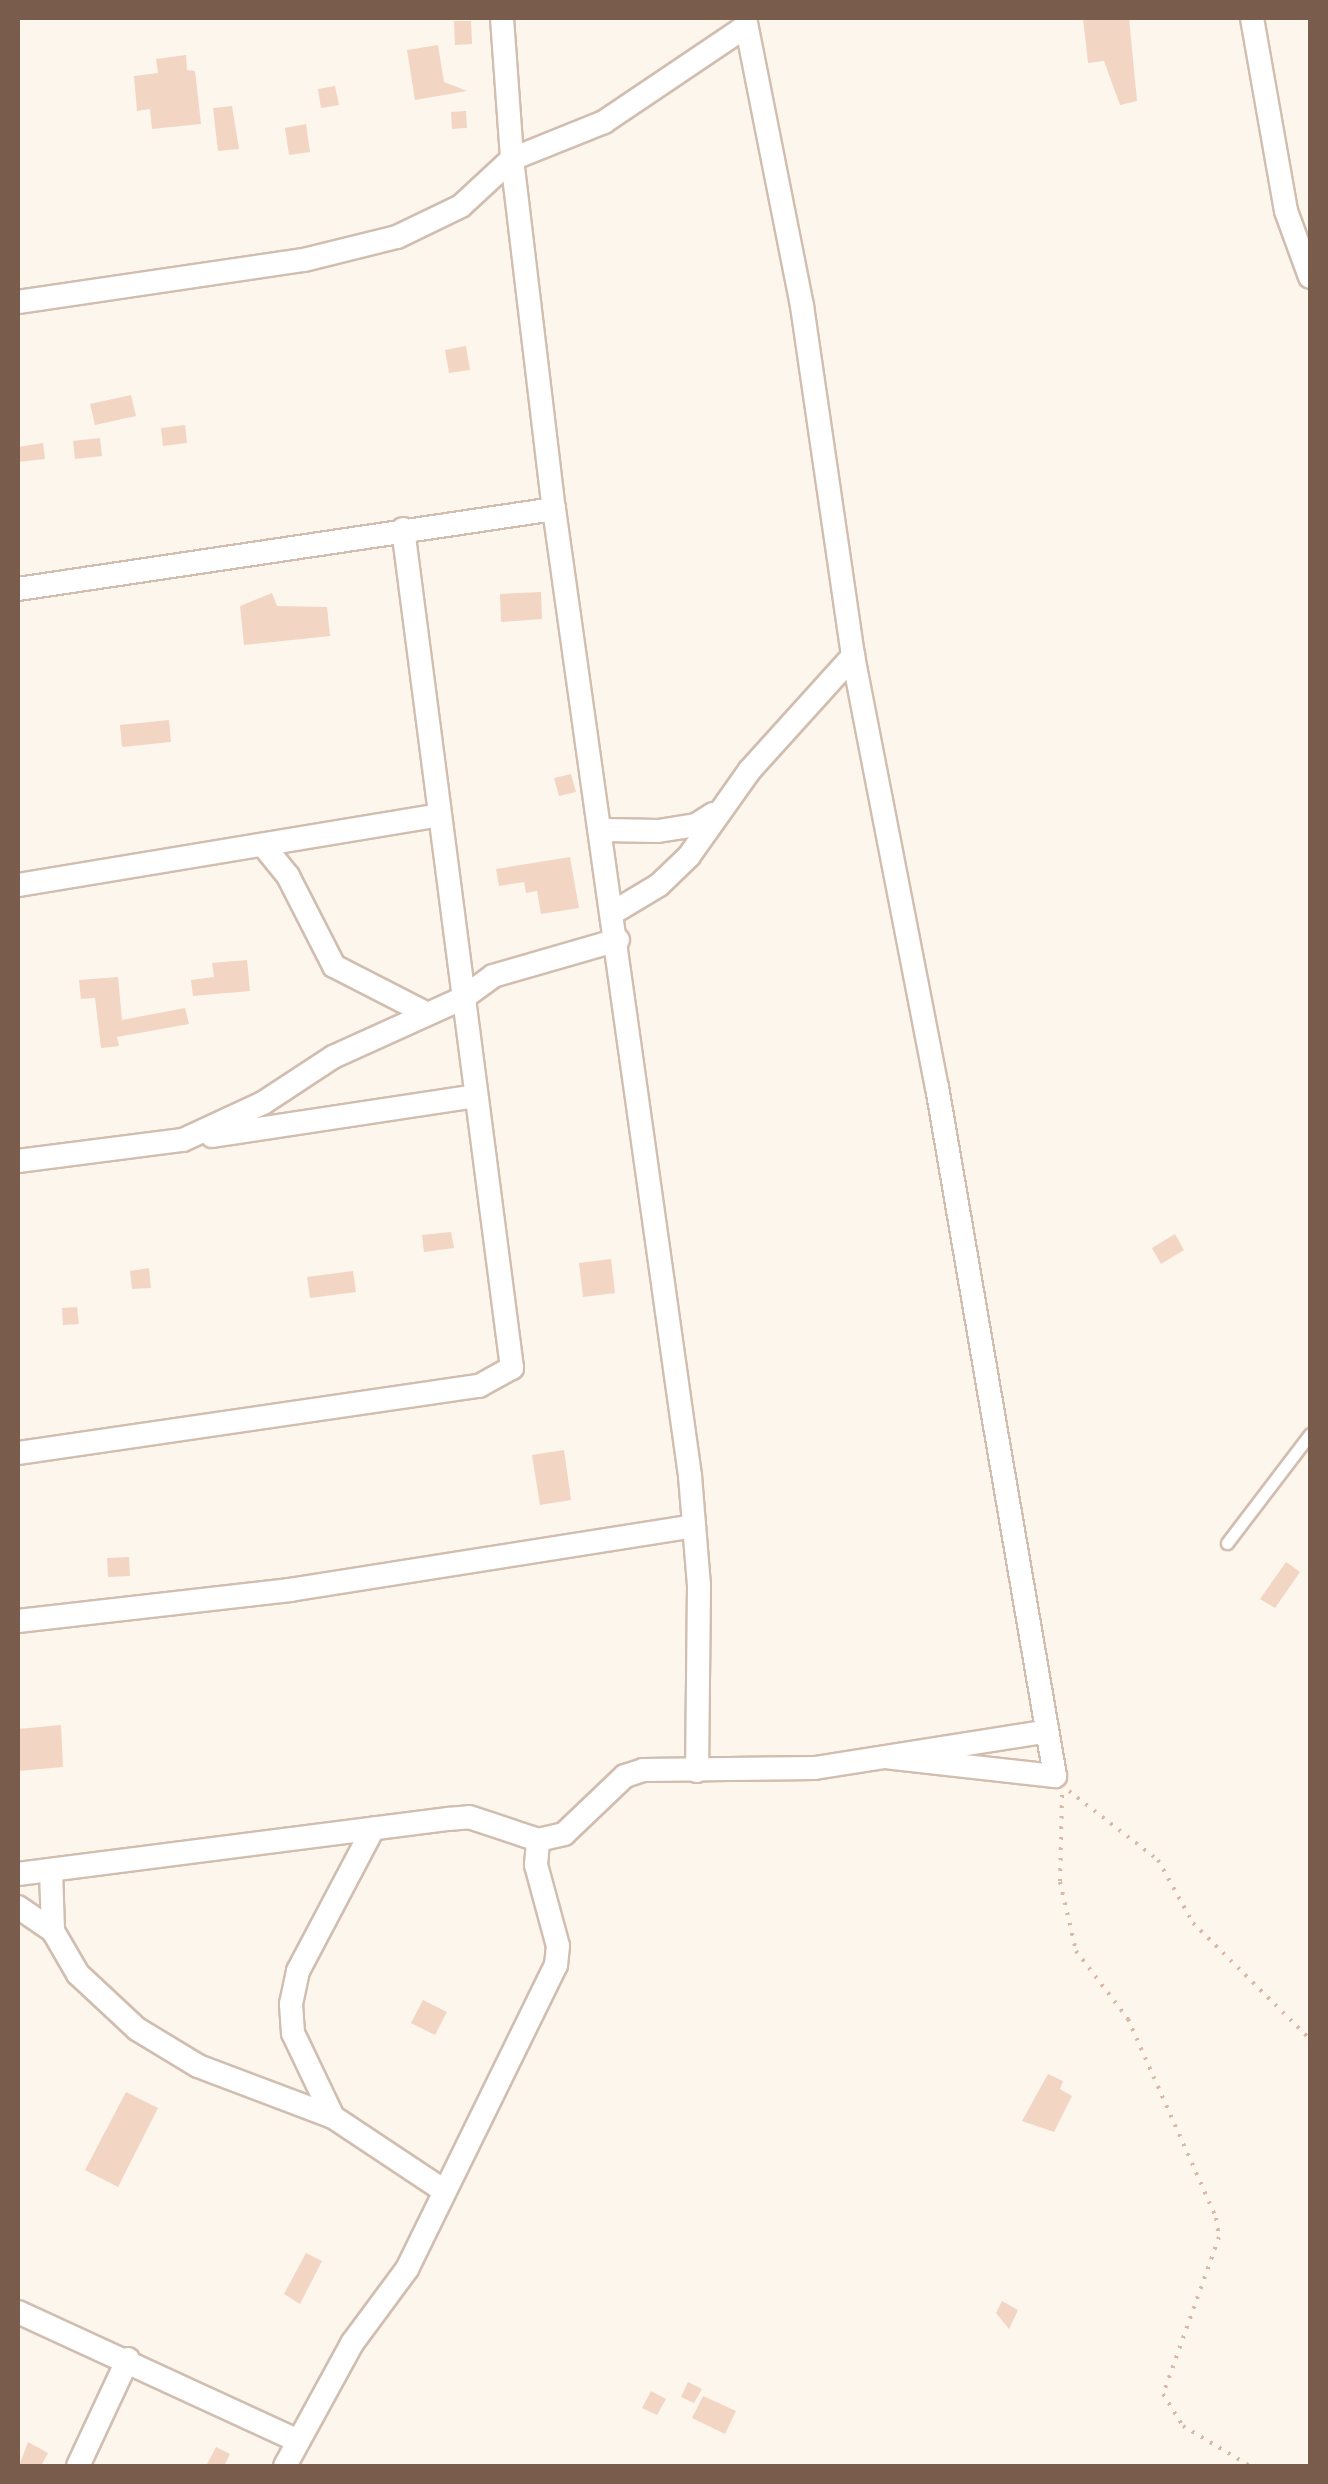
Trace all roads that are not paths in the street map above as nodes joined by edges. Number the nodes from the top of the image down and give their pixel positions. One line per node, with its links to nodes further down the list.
1 (502, 18): 4 (street)
2 (1252, 18): 5 (street)
3 (745, 22): 4 (street); 10 (street)
4 (512, 159): 6 (street); 7 (street)
5 (1310, 277)
6 (18, 302)
7 (554, 509): 8 (street); 13 (street)
8 (403, 529): 9 (street); 12 (street)
9 (18, 589)
10 (853, 656): 11 (street); 28 (street)
11 (716, 812): 13 (street); 16 (street)
12 (440, 815): 14 (street); 18 (street)
13 (604, 830): 16 (street)
14 (263, 845): 15 (street); 19 (street)
15 (18, 885)
16 (614, 912): 17 (street)
17 (618, 940): 18 (street); 25 (street)
18 (464, 998): 19 (street); 20 (street)
19 (426, 1013): 21 (street)
20 (476, 1096): 21 (street); 24 (street)
21 (183, 1140): 22 (street)
22 (18, 1161)
23 (1310, 1434): 26 (lane)
24 (18, 1454)
25 (694, 1526): 27 (street); 30 (street)
26 (1226, 1543)
27 (18, 1621)
28 (1042, 1732): 29 (street); 29 (street)
29 (892, 1758): 30 (street)
30 (697, 1770): 32 (street)
31 (373, 1829): 32 (street); 33 (street); 37 (street)
32 (538, 1840): 38 (street)
33 (51, 1870): 34 (street); 36 (street)
34 (18, 1874)
35 (18, 1907): 36 (street)
36 (53, 1931): 37 (street)
37 (333, 2118): 38 (street)
38 (444, 2190): 41 (street)
39 (18, 2312): 40 (street)
40 (128, 2359): 41 (street); 42 (street)
41 (298, 2441): 43 (street)
42 (78, 2466)
43 (286, 2466)

